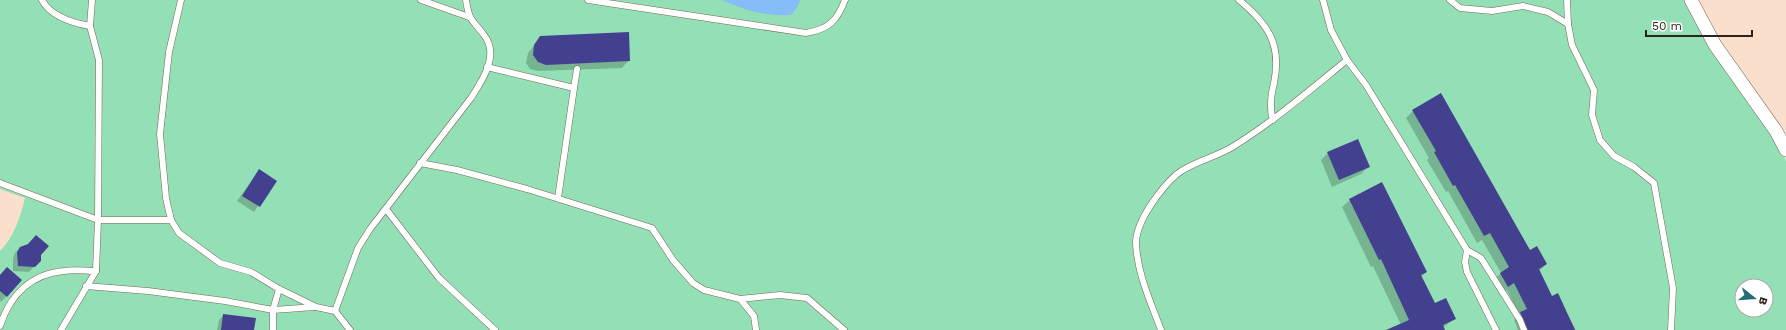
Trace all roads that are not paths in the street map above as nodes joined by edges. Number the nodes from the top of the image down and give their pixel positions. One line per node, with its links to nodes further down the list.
1 (42, 0): 15 (lane)
2 (92, 0): 15 (lane)
3 (181, 0): 27 (lane)
4 (421, 0): 13 (lane)
5 (466, 0): 13 (lane)
6 (588, 0): 7 (lane)
7 (845, 0)
8 (1238, 0): 20 (lane)
9 (1322, 0): 16 (lane)
10 (1450, 0): 14 (lane)
11 (1567, 0): 14 (lane)
12 (1691, 0): 21 (street)
13 (469, 17): 17 (lane)
14 (1568, 24): 46 (lane)
15 (90, 26): 26 (lane)
16 (1347, 60): 20 (lane); 28 (lane)
17 (488, 67): 19 (lane); 22 (lane)
18 (577, 69): 19 (lane)
19 (574, 88): 24 (lane)
20 (1273, 120): 43 (lane)
21 (1786, 150)
22 (420, 163): 24 (lane); 25 (lane)
23 (0, 183): 26 (lane)
24 (558, 198): 32 (lane)
25 (386, 209): 35 (lane); 40 (lane)
26 (98, 220): 27 (lane); 29 (lane)
27 (171, 220): 31 (lane)
28 (1467, 250): 44 (lane); 45 (lane)
29 (96, 271): 30 (lane); 36 (lane)
30 (86, 286): 34 (lane); 37 (lane)
31 (279, 289): 33 (lane); 34 (lane)
32 (740, 299): 41 (lane); 42 (lane)
33 (316, 307): 34 (lane); 35 (lane)
34 (273, 310): 38 (lane)
35 (335, 311): 39 (lane)
36 (0, 326)
37 (61, 330)
38 (273, 330)
39 (350, 330)
40 (495, 330)
41 (756, 330)
42 (844, 330)
43 (1161, 330)
44 (1496, 330)
45 (1524, 330)
46 (1671, 330)

